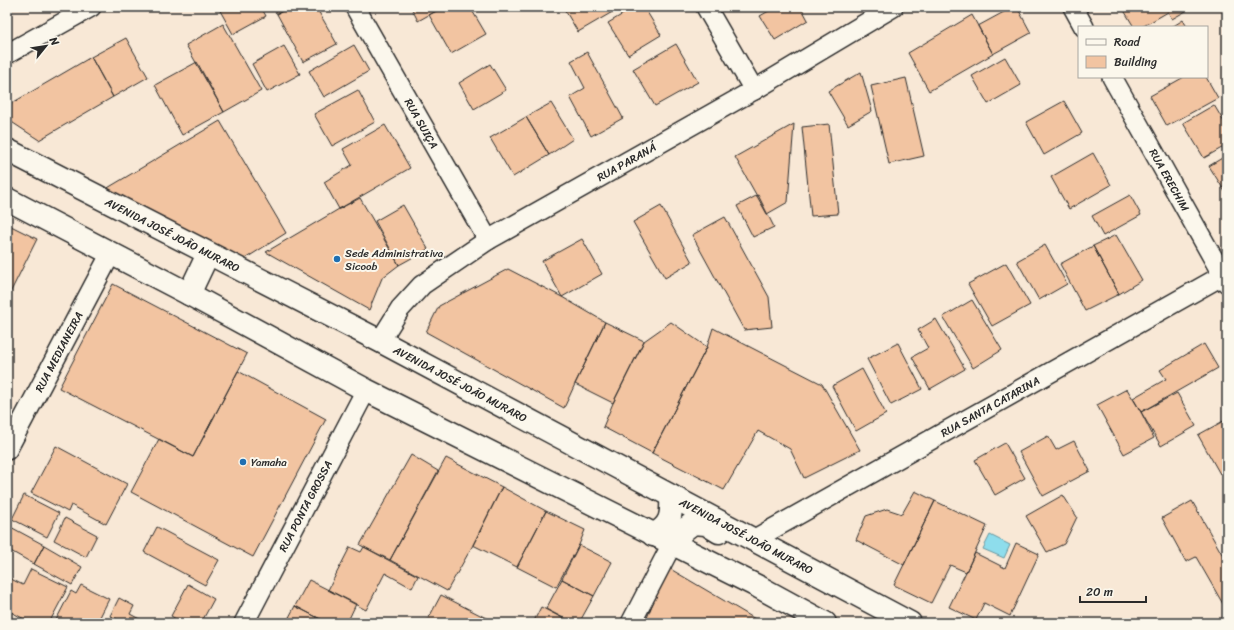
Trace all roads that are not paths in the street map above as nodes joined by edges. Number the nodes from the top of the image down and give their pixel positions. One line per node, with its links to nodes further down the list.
1 (91, 7): 7 (street)
2 (355, 7): 12 (street, RUA SUIÇA)
3 (706, 7): 9 (street)
4 (893, 7): 9 (street, RUA PARANÁ)
5 (1072, 7): 6 (street)
6 (1083, 26)
7 (7, 54)
8 (1113, 78): 15 (street, RUA ERECHIM)
9 (754, 90): 12 (street, RUA PARANÁ)
10 (7, 150): 14 (main road, AVENIDA JOSÉ JOÃO MURARO)
11 (7, 200): 13 (main road)
12 (488, 240): 17 (street, RUA PARANÁ)
13 (111, 253): 16 (main road); 19 (street, RUA MEDIANEIRA)
14 (208, 254): 16 (main road); 17 (main road, AVENIDA JOSÉ JOÃO MURARO)
15 (1226, 277): 22 (street, RUA SANTA CATARINA)
16 (189, 294): 18 (main road)
17 (380, 341): 20 (main road, AVENIDA JOSÉ JOÃO MURARO)
18 (366, 390): 21 (main road); 24 (street, RUA PONTA GROSSA)
19 (7, 450)
20 (670, 496): 21 (main road); 22 (main road, AVENIDA JOSÉ JOÃO MURARO)
21 (653, 535): 23 (main road)
22 (753, 540): 23 (main road); 27 (main road, AVENIDA JOSÉ JOÃO MURARO)
23 (672, 544): 25 (street); 26 (main road)
24 (244, 623)
25 (630, 623)
26 (825, 623)
27 (910, 623)

